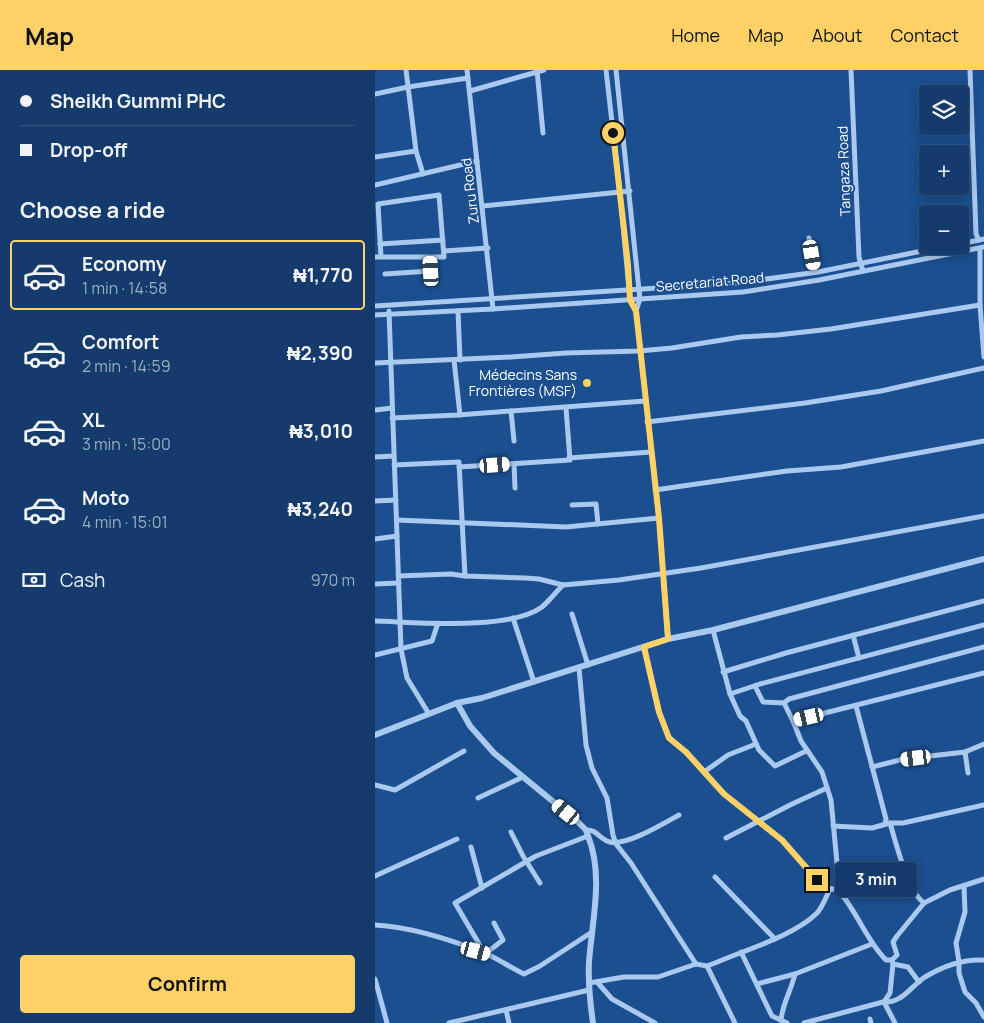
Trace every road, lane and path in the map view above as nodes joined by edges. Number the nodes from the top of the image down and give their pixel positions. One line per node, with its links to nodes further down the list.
1 (406, 70): 10 (street)
2 (467, 70): 9 (street, Zuru Road)
3 (544, 70): 8 (street)
4 (606, 70): 20 (street)
5 (616, 70): 19 (street)
6 (851, 70): 33 (street, Tangaza Road)
7 (970, 70): 24 (street)
8 (537, 71): 11 (street); 13 (street)
9 (468, 78): 10 (street); 11 (street, Zuru Road)
10 (408, 87): 12 (street); 14 (street)
11 (470, 91): 16 (street, Zuru Road)
12 (375, 94)
13 (543, 133)
14 (416, 151): 15 (street); 17 (street)
15 (375, 157)
16 (477, 161): 17 (street); 21 (street, Zuru Road)
17 (423, 174): 18 (street)
18 (375, 185)
19 (630, 191): 20 (street); 37 (street)
20 (620, 192): 21 (street); 38 (street)
21 (483, 206): 27 (street, Zuru Road)
22 (377, 215): 25 (street); 26 (street)
23 (809, 238): 34 (street)
24 (981, 239)
25 (443, 240): 26 (street); 29 (street)
26 (380, 244): 31 (street)
27 (488, 248): 29 (street); 39 (street, Zuru Road)
28 (982, 248): 35 (street, Secretariat Road); 42 (street)
29 (444, 251): 32 (street)
30 (919, 252): 33 (street, Secretariat Road)
31 (378, 257): 32 (street)
32 (430, 257): 36 (street)
33 (861, 263): 34 (street, Secretariat Road); 35 (street, Tangaza Road)
34 (815, 272): 37 (street, Secretariat Road)
35 (863, 272): 40 (street, Secretariat Road)
36 (385, 274)
37 (639, 290): 38 (street, Secretariat Road); 40 (street)
38 (629, 291): 39 (street, Secretariat Road); 41 (street)
39 (493, 299): 44 (street, Secretariat Road); 45 (street, Zuru Road)
40 (640, 299): 41 (street, Secretariat Road); 47 (street)
41 (630, 300): 45 (street, Secretariat Road); 47 (street)
42 (980, 305): 50 (street); 51 (street)
43 (375, 306): 44 (street, Secretariat Road)
44 (389, 306): 48 (street)
45 (493, 309): 46 (street, Secretariat Road)
46 (457, 311): 48 (street, Secretariat Road); 52 (street)
47 (636, 311): 50 (street)
48 (389, 314): 49 (street, Secretariat Road); 53 (street)
49 (375, 315)
50 (639, 351): 52 (street); 56 (street)
51 (984, 357)
52 (457, 360): 53 (street); 61 (street)
53 (390, 362): 54 (street); 57 (street)
54 (375, 364)
55 (984, 368): 63 (street)
56 (645, 401): 58 (street); 63 (street)
57 (392, 408): 59 (street); 62 (street)
58 (566, 408): 60 (street); 69 (street)
59 (375, 410)
60 (511, 411): 61 (street); 64 (street)
61 (460, 415): 62 (street)
62 (392, 418): 67 (street)
63 (647, 422): 66 (street)
64 (514, 441)
65 (984, 441): 74 (street)
66 (651, 452): 69 (street); 74 (street)
67 (394, 456): 68 (street); 71 (street)
68 (375, 457)
69 (569, 458): 70 (street)
70 (514, 464): 72 (street); 73 (street)
71 (394, 466): 72 (street); 75 (street)
72 (459, 468): 81 (street)
73 (515, 488)
74 (655, 490): 79 (street)
75 (396, 500): 76 (street); 80 (street)
76 (375, 501)
77 (572, 505): 82 (street)
78 (984, 516): 86 (street)
79 (659, 518): 82 (street); 86 (street)
80 (397, 520): 81 (street); 83 (street)
81 (463, 523): 82 (street); 88 (street)
82 (598, 524)
83 (397, 536): 84 (street); 87 (street)
84 (375, 539)
85 (983, 560): 99 (street)
86 (664, 574): 91 (street); 101 (street)
87 (399, 576): 88 (street); 89 (street)
88 (465, 576): 91 (street)
89 (399, 583): 90 (street); 96 (street)
90 (375, 584)
91 (563, 585): 94 (street)
92 (984, 601): 100 (street)
93 (572, 614): 107 (street)
94 (513, 618): 97 (street); 111 (street)
95 (375, 622): 96 (street)
96 (400, 622): 97 (street); 104 (street)
97 (438, 623): 104 (street)
98 (984, 625): 106 (street)
99 (713, 630): 101 (street); 109 (street)
100 (853, 635): 106 (street); 109 (street)
101 (668, 639): 102 (street)
102 (644, 647): 107 (street); 126 (street)
103 (984, 647): 115 (street)
104 (401, 650): 105 (street); 117 (street)
105 (375, 655)
106 (859, 658): 112 (street)
107 (588, 665): 108 (street)
108 (579, 668): 111 (street); 141 (street)
109 (723, 672): 113 (street)
110 (984, 673): 116 (street)
111 (534, 682): 114 (street)
112 (755, 686): 113 (street); 115 (street)
113 (730, 694): 120 (street)
114 (457, 702): 117 (street); 128 (street)
115 (784, 703): 118 (street)
116 (856, 706): 118 (street); 125 (street)
117 (429, 714): 119 (street)
118 (793, 721): 123 (street)
119 (375, 736)
120 (756, 744): 123 (street); 126 (street)
121 (984, 744): 124 (street)
122 (464, 751): 129 (street)
123 (807, 751): 130 (street)
124 (965, 752): 125 (street); 127 (street)
125 (872, 767): 135 (street)
126 (705, 772): 134 (street)
127 (968, 773)
128 (523, 776): 131 (street); 138 (street)
129 (375, 785)
130 (827, 788): 134 (street); 136 (street)
131 (478, 798)
132 (984, 805): 135 (street)
133 (679, 815): 141 (street)
134 (758, 820): 139 (street); 151 (street)
135 (888, 823): 136 (street); 152 (street)
136 (833, 826): 150 (street)
137 (511, 832): 143 (street)
138 (587, 833): 141 (street); 143 (street); 155 (street)
139 (726, 838)
140 (457, 839): 144 (street)
141 (616, 842): 163 (street)
142 (471, 846): 149 (street)
143 (527, 861): 147 (street); 149 (street)
144 (375, 876)
145 (715, 877): 156 (street)
146 (984, 879): 148 (street)
147 (540, 883)
148 (964, 886): 152 (street); 162 (street)
149 (483, 888): 159 (street)
150 (836, 888): 151 (street); 157 (street)
151 (829, 889): 156 (street)
152 (924, 904): 161 (street)
153 (494, 923): 159 (street)
154 (375, 925): 159 (street)
155 (592, 932): 159 (street); 169 (street)
156 (775, 939): 158 (street)
157 (872, 944): 161 (street); 165 (street)
158 (741, 952): 164 (street); 170 (street)
159 (485, 954)
160 (984, 960): 162 (street)
161 (893, 962): 168 (street); 172 (street)
162 (959, 962): 168 (street); 175 (street)
163 (696, 964): 164 (street); 167 (street)
164 (707, 966): 182 (street)
165 (795, 974): 170 (street); 176 (street)
166 (375, 979): 177 (street)
167 (597, 982): 169 (street); 181 (street)
168 (919, 982): 172 (street)
169 (589, 983): 171 (street)
170 (757, 984): 174 (street)
171 (589, 990): 173 (street); 180 (street)
172 (884, 1002): 185 (street); 186 (street)
173 (506, 1010): 178 (street); 179 (street)
174 (772, 1016): 176 (street); 183 (street)
175 (984, 1016)
176 (781, 1020): 184 (street)
177 (387, 1023)
178 (449, 1023)
179 (509, 1023)
180 (593, 1023)
181 (655, 1023)
182 (735, 1023)
183 (773, 1023)
184 (787, 1023)
185 (804, 1023)
186 (895, 1023)

